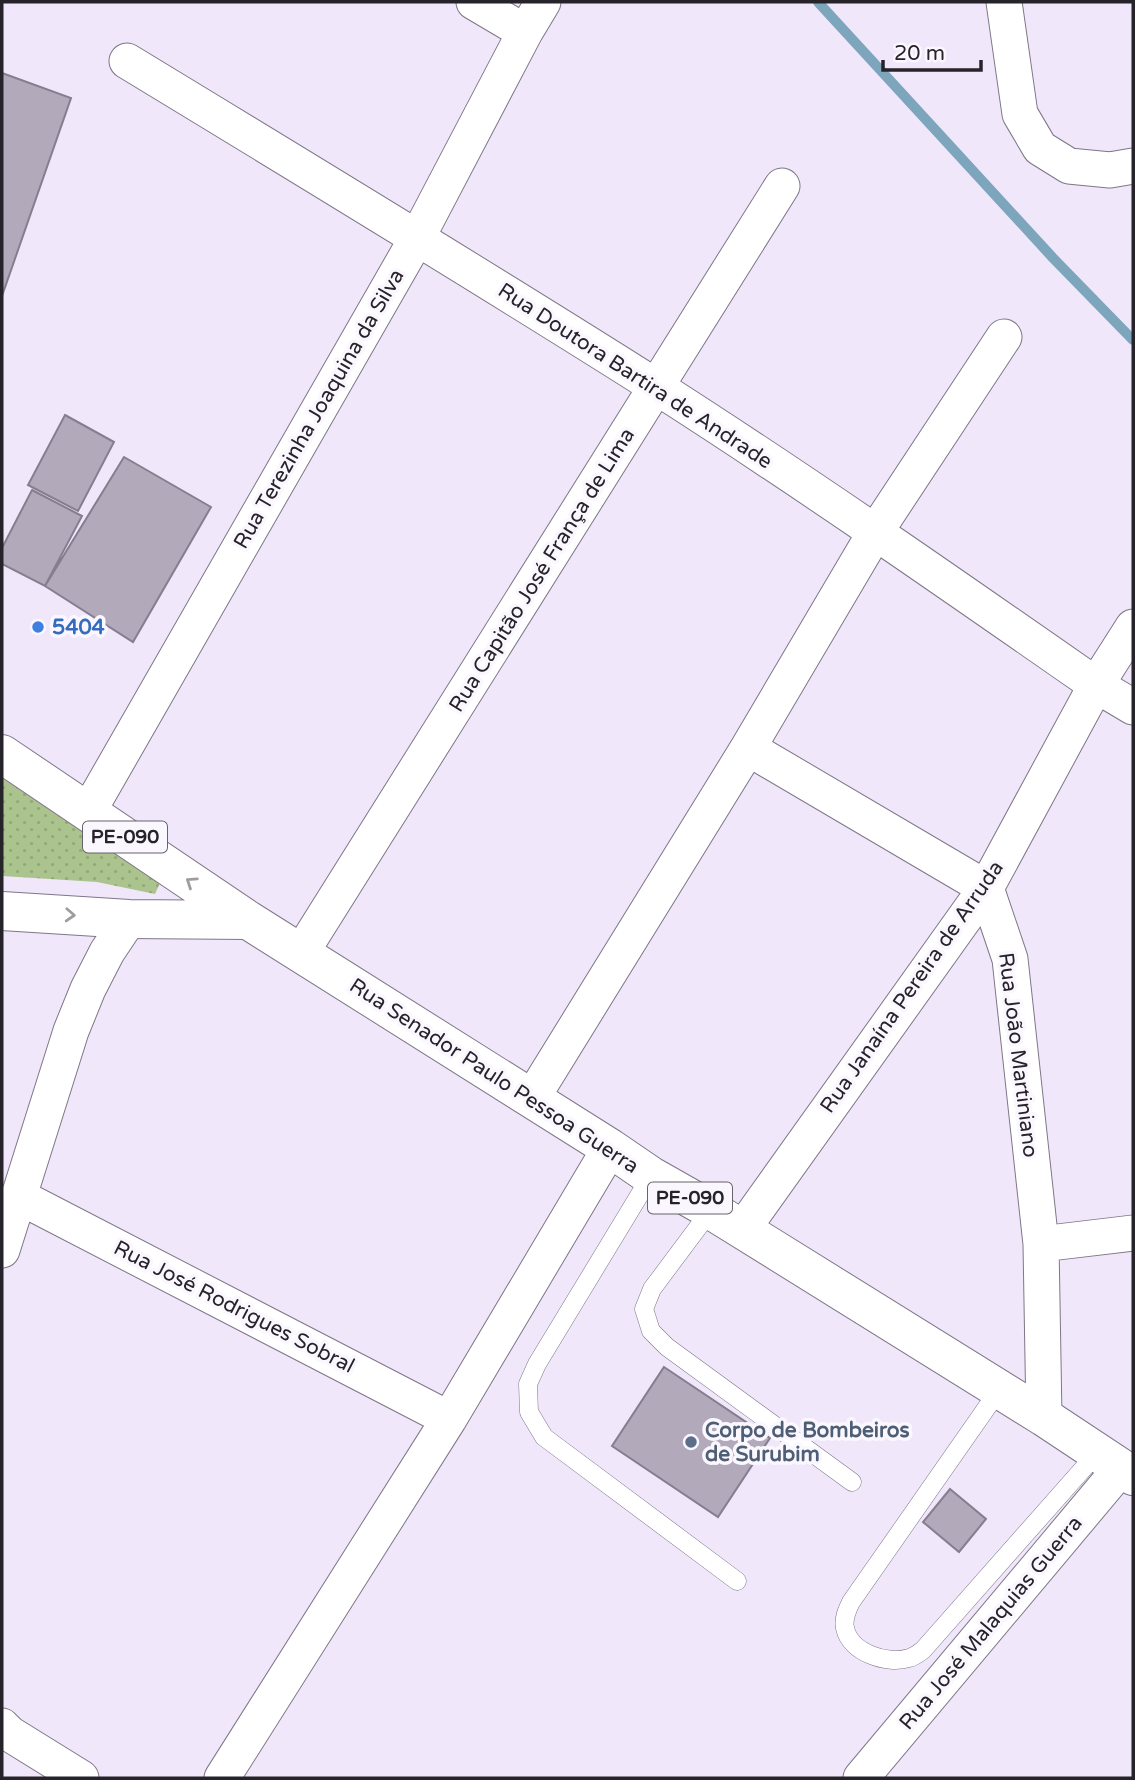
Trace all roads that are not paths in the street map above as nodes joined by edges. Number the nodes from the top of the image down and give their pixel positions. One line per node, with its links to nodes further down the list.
1 (474, 2): 4 (street)
2 (543, 2): 4 (street, Rua Terezinha Joaquina da Silva)
3 (1004, 2): 6 (street)
4 (525, 32): 8 (street, Rua Terezinha Joaquina da Silva)
5 (127, 61): 8 (street, Rua Doutora Bartira de Andrade)
6 (1122, 168)
7 (782, 186): 10 (street, Rua Capitão José França de Lima)
8 (418, 238): 10 (street, Rua Doutora Bartira de Andrade); 17 (street, Rua Terezinha Joaquina da Silva)
9 (1004, 337): 11 (street)
10 (656, 387): 11 (street, Rua Doutora Bartira de Andrade); 22 (street, Rua Capitão José França de Lima)
11 (876, 531): 13 (street, Rua Doutora Bartira de Andrade); 15 (street)
12 (1133, 627): 13 (street, Rua Janaína Pereira de Arruda)
13 (1096, 685): 14 (street, Rua Doutora Bartira de Andrade); 18 (street, Rua Janaína Pereira de Arruda)
14 (1133, 707)
15 (747, 748): 18 (street); 23 (street)
16 (2, 754): 17 (main road, PE-090 / PE-090)
17 (88, 812): 21 (main road, PE-090 / PE-090, one-way to 17)
18 (986, 888): 27 (street, Rua Janaína Pereira de Arruda); 29 (street, Rua João Martiniano)
19 (2, 911): 20 (main road, one-way to 20)
20 (129, 919): 21 (main road); 26 (street)
21 (248, 920): 22 (main road, Rua Senador Paulo Pessoa Guerra / PE-090)
22 (301, 953): 23 (main road, Rua Senador Paulo Pessoa Guerra / PE-090)
23 (532, 1098): 24 (main road, Rua Senador Paulo Pessoa Guerra / PE-090)
24 (610, 1148): 25 (main road, Rua Senador Paulo Pessoa Guerra / PE-090); 33 (street)
25 (651, 1176): 27 (main road, Rua Senador Paulo Pessoa Guerra / PE-090); 36 (lane)
26 (18, 1196): 30 (street); 33 (street, Rua José Rodrigues Sobral)
27 (727, 1220): 31 (main road, Rua Senador Paulo Pessoa Guerra / PE-090); 35 (lane)
28 (1133, 1233): 29 (street)
29 (1041, 1244): 32 (street, Rua João Martiniano)
30 (2, 1250)
31 (999, 1390): 32 (main road, Rua Senador Paulo Pessoa Guerra / PE-090); 34 (lane)
32 (1044, 1417): 34 (main road, Rua Senador Paulo Pessoa Guerra / PE-090)
33 (449, 1419): 39 (street)
34 (1117, 1465): 40 (street, Rua José Malaquias Guerra)
35 (852, 1482)
36 (737, 1581)
37 (4, 1735): 38 (street)
38 (81, 1778)
39 (222, 1778)
40 (861, 1778)

